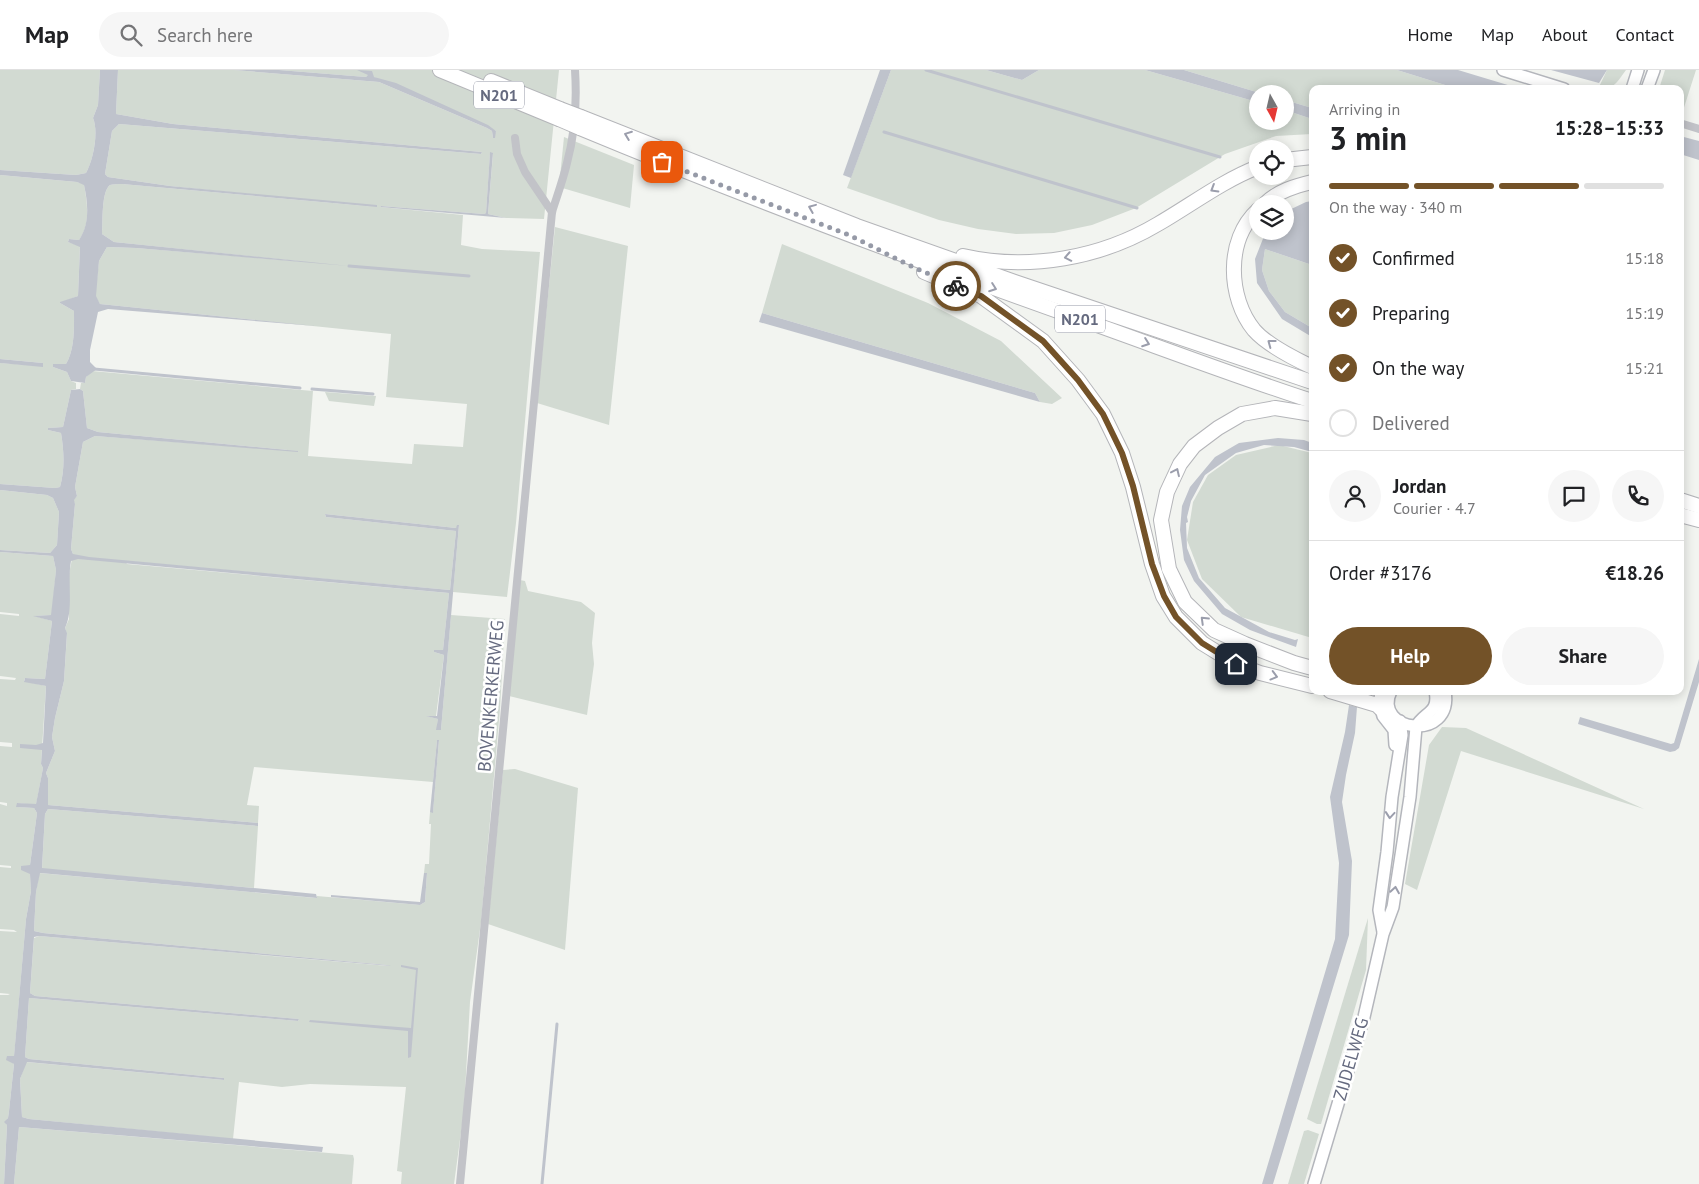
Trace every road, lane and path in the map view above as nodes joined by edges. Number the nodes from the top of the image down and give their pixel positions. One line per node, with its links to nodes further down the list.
1 (440, 70): 10 (highway, N201)
2 (464, 70): 10 (highway, N201)
3 (575, 70): 19 (street, BOVENKERKERWEG)
4 (1503, 70): 7 (main road)
5 (1638, 70): 8 (main road)
6 (1654, 70): 9 (main road)
7 (1551, 85)
8 (1633, 85)
9 (1648, 85)
10 (559, 114): 21 (highway, N201, bridge)
11 (1684, 124): 12 (street)
12 (1699, 128)
13 (515, 138): 19 (street)
14 (1309, 157): 15 (highway)
15 (1294, 159)
16 (1249, 171): 21 (highway, N201, one-way to 21)
17 (1309, 183): 18 (highway)
18 (1275, 195)
19 (552, 212): 39 (street, BOVENKERKERWEG)
20 (1249, 223): 22 (highway, one-way to 20)
21 (853, 230): 23 (highway, N201); 24 (highway, N201, one-way to 24); 31 (highway, N201, one-way to 31)
22 (1309, 366)
23 (1309, 381)
24 (1309, 400)
25 (1309, 414): 30 (highway, one-way to 25)
26 (1684, 501): 27 (highway)
27 (1699, 506)
28 (1684, 516): 29 (highway)
29 (1699, 520)
30 (1309, 667)
31 (1309, 685)
32 (1343, 695): 35 (highway)
33 (1366, 695): 35 (highway)
34 (1441, 695): 37 (main road)
35 (1384, 699): 36 (main road)
36 (1396, 724): 37 (main road); 38 (main road, ZIJDELWEG, one-way to 38)
37 (1421, 726): 38 (main road, ZIJDELWEG, one-way to 37)
38 (1383, 934): 40 (main road, ZIJDELWEG)
39 (460, 1184)
40 (1314, 1184)

